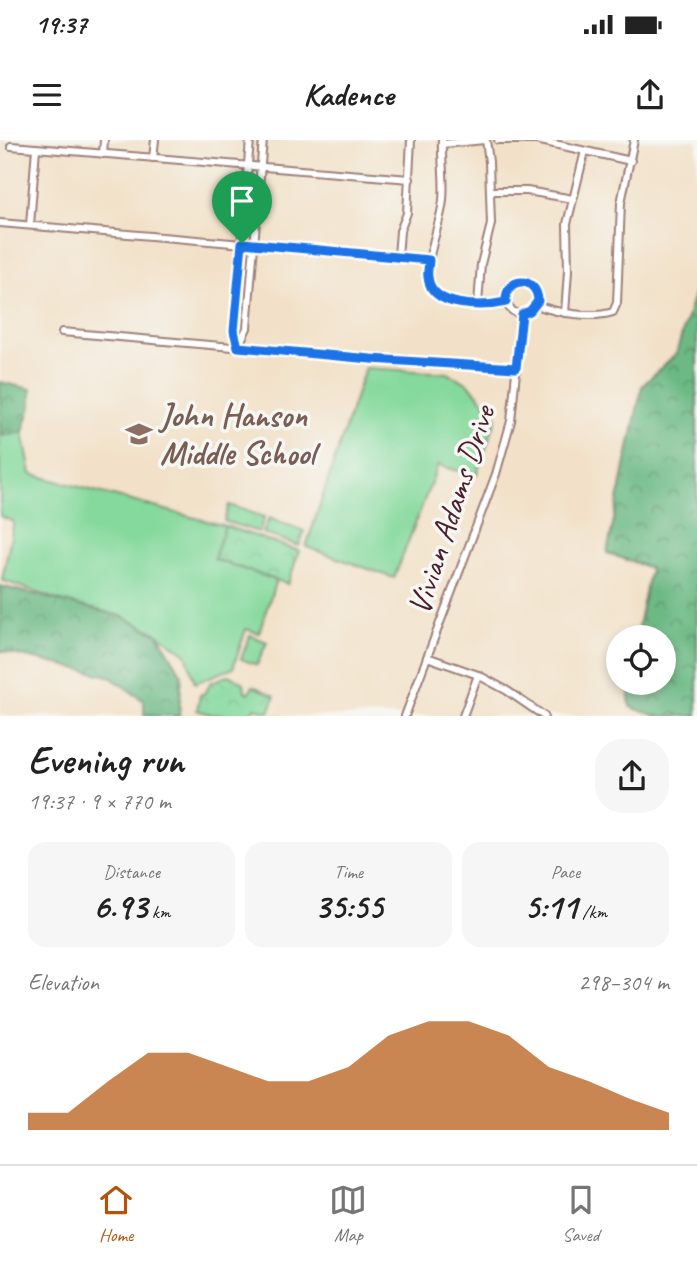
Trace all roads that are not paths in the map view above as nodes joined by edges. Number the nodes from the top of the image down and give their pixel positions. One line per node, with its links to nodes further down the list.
1 (104, 140): 13 (street)
2 (155, 140): 14 (street)
3 (250, 140): 16 (street)
4 (264, 140): 17 (street)
5 (411, 140): 18 (street)
6 (485, 140): 9 (street); 19 (street)
7 (498, 140): 12 (street)
8 (634, 140): 15 (street)
9 (442, 142): 26 (street)
10 (11, 146): 11 (street)
11 (36, 148): 13 (street); 22 (street)
12 (585, 151): 15 (street); 20 (street)
13 (103, 154): 14 (street)
14 (153, 158): 16 (street)
15 (631, 161): 30 (street)
16 (248, 166): 17 (street); 23 (street)
17 (261, 167): 18 (street); 24 (street)
18 (410, 180): 25 (street)
19 (491, 191): 20 (street); 28 (street)
20 (573, 199): 30 (street)
21 (0, 223): 22 (street)
22 (30, 225): 23 (street)
23 (242, 243): 24 (street); 33 (street)
24 (254, 244): 25 (street); 33 (street)
25 (398, 257): 26 (street)
26 (429, 260): 28 (street)
27 (506, 302): 28 (street); 29 (street); 31 (street)
28 (478, 304)
29 (536, 305): 30 (street); 31 (street)
30 (565, 313)
31 (522, 314): 34 (street, Vivian Adams Drive)
32 (62, 332): 33 (street)
33 (238, 347): 34 (street)
34 (516, 368): 35 (street, Vivian Adams Drive)
35 (427, 657): 36 (street); 37 (street, Vivian Adams Drive)
36 (478, 675): 38 (street); 39 (street)
37 (405, 716)
38 (463, 716)
39 (544, 716)

